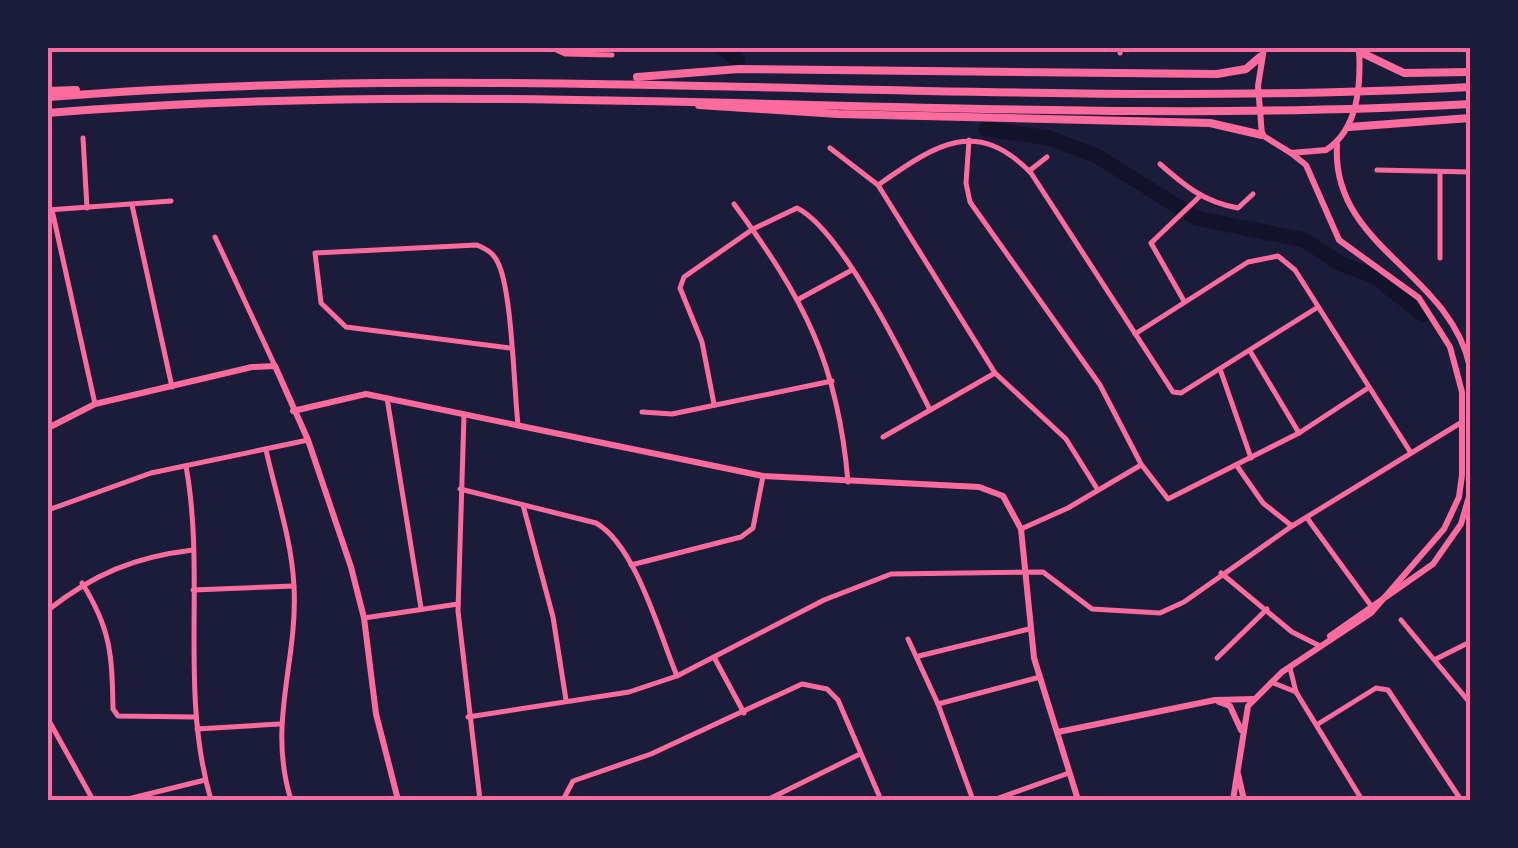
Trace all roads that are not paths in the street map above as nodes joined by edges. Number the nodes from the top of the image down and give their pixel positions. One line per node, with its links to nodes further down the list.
1 (552, 48): 4 (street)
2 (1264, 48): 5 (street)
3 (1360, 50): 6 (highway); 14 (street)
4 (612, 55)
5 (1260, 57): 7 (highway); 15 (street)
6 (1470, 72)
7 (602, 81): 8 (highway); 9 (highway)
8 (1470, 87)
9 (48, 94)
10 (602, 98): 11 (highway); 12 (highway); 15 (highway)
11 (1470, 104)
12 (48, 113)
13 (1470, 118): 14 (highway)
14 (1348, 127): 18 (street)
15 (1262, 135): 20 (street)
16 (84, 138): 33 (street)
17 (969, 140): 24 (street); 27 (street); 68 (street)
18 (1337, 144): 20 (street); 45 (street)
19 (830, 148): 27 (street)
20 (1291, 153): 59 (street)
21 (1047, 157): 24 (street)
22 (1160, 164): 29 (street)
23 (1377, 170): 25 (street)
24 (1029, 171): 42 (street)
25 (1440, 172): 26 (street); 37 (street)
26 (1470, 172)
27 (878, 185): 48 (street)
28 (1252, 194): 29 (street)
29 (1199, 198): 40 (street)
30 (171, 201): 32 (street)
31 (734, 204): 35 (street)
32 (132, 205): 33 (street); 50 (street)
33 (86, 208): 34 (street)
34 (50, 210): 53 (street)
35 (753, 229): 38 (street); 39 (street); 54 (street)
36 (215, 237): 46 (street)
37 (1440, 258)
38 (852, 270): 39 (street); 55 (street)
39 (799, 298): 49 (street)
40 (1184, 302): 41 (street); 42 (street)
41 (1318, 307): 44 (street); 51 (street)
42 (1135, 334): 47 (street)
43 (510, 348): 43 (street); 60 (street)
44 (1250, 351): 47 (street); 62 (street)
45 (1470, 365)
46 (274, 366): 50 (street); 56 (street)
47 (1220, 369): 67 (street)
48 (995, 373): 55 (street); 74 (street)
49 (832, 381): 54 (street); 73 (street)
50 (172, 386): 53 (street)
51 (1368, 388): 62 (street); 66 (street)
52 (387, 397): 56 (street); 58 (street); 90 (street)
53 (95, 404): 61 (street)
54 (714, 404): 57 (street)
55 (929, 408): 63 (street)
56 (293, 411): 64 (street)
57 (642, 412)
58 (464, 413): 60 (street); 75 (street)
59 (1462, 422): 66 (street); 71 (street)
60 (518, 425): 72 (street)
61 (48, 428)
62 (1299, 432): 67 (street)
63 (883, 437)
64 (308, 440): 65 (street); 94 (street)
65 (266, 450): 70 (street); 87 (street)
66 (1411, 453): 79 (street)
67 (1251, 458): 69 (street)
68 (1141, 464): 69 (street); 74 (street)
69 (1237, 465): 80 (street)
70 (186, 466): 78 (street); 82 (street)
71 (1466, 475): 91 (street)
72 (763, 476): 73 (street); 83 (street)
73 (848, 482): 81 (street)
74 (1096, 487): 81 (street)
75 (459, 489): 77 (street); 89 (street)
76 (1470, 493): 91 (street)
77 (523, 505): 83 (street); 110 (street)
78 (49, 506)
79 (1308, 518): 80 (street); 91 (street)
80 (1292, 526): 85 (street)
81 (1021, 529): 84 (street)
82 (193, 550): 86 (street); 88 (street)
83 (631, 565): 105 (street)
84 (1023, 572): 85 (street); 96 (street); 102 (street)
85 (1221, 573): 93 (street)
86 (82, 583): 92 (street); 115 (street)
87 (294, 586): 88 (street); 118 (street)
88 (193, 590): 115 (street)
89 (458, 604): 90 (street); 116 (street)
90 (421, 608): 94 (street)
91 (1372, 608): 99 (street)
92 (48, 610)
93 (1267, 610): 99 (street); 101 (street)
94 (364, 618): 131 (street)
95 (1400, 620): 103 (street)
96 (1029, 629): 100 (street); 106 (street)
97 (908, 638): 100 (street)
98 (1470, 642): 103 (street)
99 (1318, 645): 104 (street)
100 (919, 656): 113 (street)
101 (1217, 658)
102 (716, 659): 105 (street); 114 (street)
103 (1436, 659): 112 (street)
104 (1290, 666): 107 (street); 108 (street)
105 (677, 676): 110 (street)
106 (1040, 677): 113 (street); 122 (street)
107 (1270, 682): 108 (street); 109 (street)
108 (1296, 692): 119 (street)
109 (1254, 698): 111 (street); 121 (street)
110 (566, 700): 116 (street)
111 (1216, 700): 121 (street); 122 (street)
112 (1470, 703)
113 (938, 704): 136 (street)
114 (744, 713): 123 (street); 133 (street)
115 (195, 717): 120 (street)
116 (468, 718): 132 (street)
117 (48, 719): 127 (street)
118 (279, 724): 120 (street); 130 (street)
119 (1318, 724): 141 (street); 142 (street)
120 (196, 729): 126 (street)
121 (1241, 730): 125 (street)
122 (1058, 732): 124 (street)
123 (858, 756): 134 (street); 135 (street)
124 (1069, 773): 137 (street); 138 (street)
125 (1238, 773): 139 (street); 140 (street)
126 (205, 780): 128 (street); 129 (street)
127 (94, 800)
128 (124, 800)
129 (211, 800)
130 (291, 800)
131 (398, 800)
132 (480, 800)
133 (563, 800)
134 (767, 800)
135 (880, 800)
136 (973, 800)
137 (993, 800)
138 (1078, 800)
139 (1234, 800)
140 (1244, 800)
141 (1362, 800)
142 (1461, 800)

